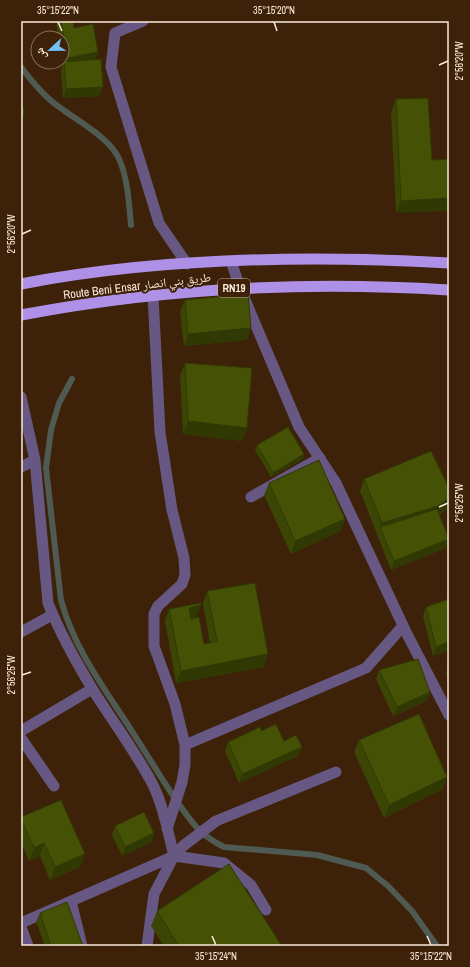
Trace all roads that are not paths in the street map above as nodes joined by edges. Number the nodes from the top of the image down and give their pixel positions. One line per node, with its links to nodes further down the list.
1 (143, 21): 4 (street)
2 (231, 262): 3 (highway, Route Beni Ensar طريق بني انصار / RN19); 4 (highway, Route Beni Ensar طريق بني انصار / RN19); 6 (street)
3 (449, 263)
4 (187, 264): 5 (highway, Route Beni Ensar طريق بني انصار / RN19)
5 (21, 284)
6 (240, 288): 7 (highway, Route Beni Ensar طريق بني انصار / RN19); 8 (highway, Route Beni Ensar طريق بني انصار / RN19); 11 (street)
7 (449, 290)
8 (152, 295): 9 (highway, Route Beni Ensar طريق بني انصار / RN19); 22 (street)
9 (21, 315)
10 (21, 397): 12 (street)
11 (320, 458): 14 (street); 16 (street)
12 (35, 460): 13 (street); 15 (street)
13 (21, 467)
14 (251, 497)
15 (52, 615): 17 (street); 18 (street)
16 (403, 626): 19 (street); 22 (street)
17 (21, 632)
18 (92, 689): 20 (street); 25 (street)
19 (449, 715)
20 (21, 731)
21 (21, 738): 24 (street)
22 (185, 745): 25 (street)
23 (336, 772): 26 (street)
24 (54, 786)
25 (167, 829): 26 (street)
26 (174, 856): 27 (street); 28 (street); 33 (street)
27 (71, 901): 29 (street); 32 (street)
28 (266, 910)
29 (21, 923)
30 (21, 928): 31 (street)
31 (28, 946)
32 (82, 946)
33 (147, 946)

